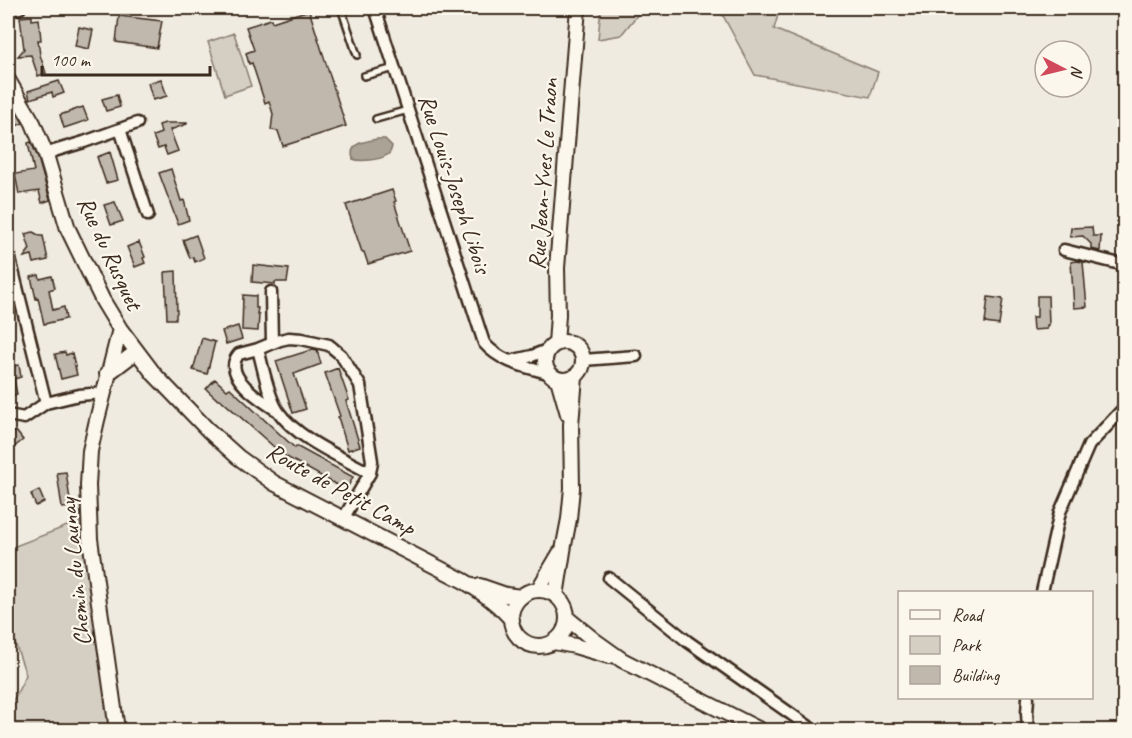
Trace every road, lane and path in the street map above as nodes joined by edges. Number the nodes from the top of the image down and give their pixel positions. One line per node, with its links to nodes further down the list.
1 (20, 8): 5 (street)
2 (341, 8): 6 (lane)
3 (375, 8): 7 (street, Rue Louis-Joseph Libois)
4 (578, 8): 19 (main road, Rue Jean-Yves Le Traon)
5 (8, 11)
6 (357, 55)
7 (395, 68): 8 (lane); 10 (street, Rue Louis-Joseph Libois)
8 (364, 76)
9 (8, 80): 14 (main road, Rue du Rusquet)
10 (408, 110): 11 (lane); 29 (street, Rue Louis-Joseph Libois)
11 (376, 119)
12 (137, 123): 13 (street)
13 (120, 129): 14 (street); 15 (street)
14 (46, 155): 21 (main road, Rue du Rusquet)
15 (148, 215)
16 (1064, 250): 18 (street)
17 (8, 251): 35 (street)
18 (1125, 265)
19 (557, 288): 23 (main road); 24 (main road, Rue Jean-Yves Le Traon)
20 (271, 292): 22 (street)
21 (120, 329): 26 (main road, Rue du Rusquet); 30 (main road, Chemin du Launay)
22 (273, 343): 25 (street); 40 (street)
23 (573, 344): 24 (main road); 28 (main road)
24 (553, 347): 29 (street); 32 (main road)
25 (258, 349): 37 (street); 37 (street)
26 (136, 352): 30 (main road); 31 (main road, Rue du Rusquet)
27 (636, 356): 28 (street)
28 (583, 360): 33 (main road)
29 (510, 361): 32 (street, Rue Louis-Joseph Libois)
30 (107, 374): 34 (main road, Chemin du Launay)
31 (154, 374): 41 (main road, Route de Petit Camp)
32 (554, 376): 33 (main road); 39 (main road)
33 (575, 377): 39 (main road)
34 (103, 393): 35 (street); 54 (main road, Chemin du Launay)
35 (46, 403): 38 (street)
36 (1125, 408): 46 (street)
37 (278, 411): 40 (street)
38 (8, 415)
39 (571, 425): 42 (main road)
40 (370, 473): 41 (street)
41 (344, 519): 44 (main road, Route de Petit Camp)
42 (564, 545): 45 (main road); 47 (main road)
43 (609, 578): 56 (street)
44 (464, 580): 48 (main road, Route de Petit Camp); 50 (main road, Route de Petit Camp)
45 (538, 590): 47 (main road); 48 (main road)
46 (1042, 591)
47 (556, 596): 49 (main road)
48 (521, 597): 50 (main road)
49 (568, 619): 51 (main road); 52 (main road)
50 (512, 620): 51 (main road)
51 (554, 642): 52 (main road)
52 (622, 660): 55 (main road)
53 (1028, 699): 57 (street)
54 (117, 730)
55 (760, 730)
56 (812, 730)
57 (1028, 730)

